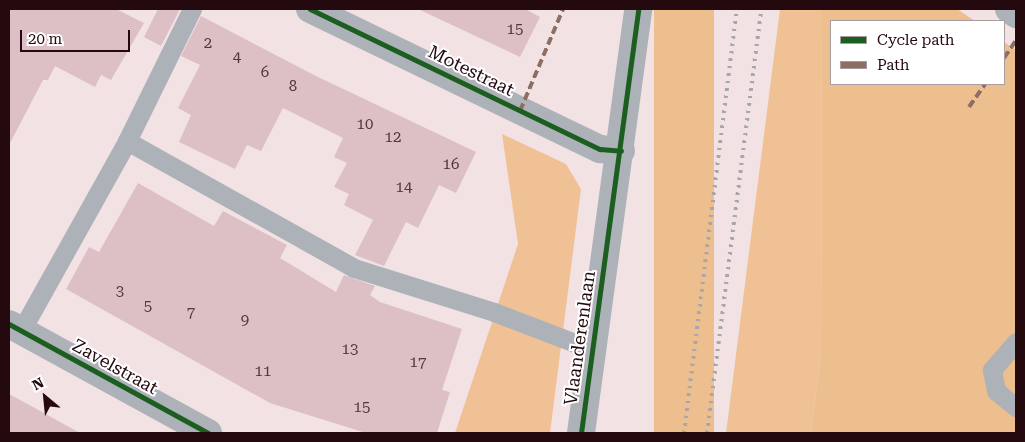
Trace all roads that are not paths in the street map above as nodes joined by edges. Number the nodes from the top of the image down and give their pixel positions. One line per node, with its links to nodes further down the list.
1 (192, 9): 6 (lane)
2 (310, 9): 7 (street, Motestraat)
3 (638, 9): 7 (street, Vlaanderenlaan)
4 (1009, 9): 5 (street)
5 (1016, 14)
6 (126, 141): 8 (lane); 10 (lane)
7 (621, 151): 10 (street, Vlaanderenlaan)
8 (15, 328): 12 (street, Zavelstraat)
9 (1016, 342): 11 (lane)
10 (593, 350): 13 (street, Vlaanderenlaan)
11 (1016, 407)
12 (208, 433)
13 (581, 433)

